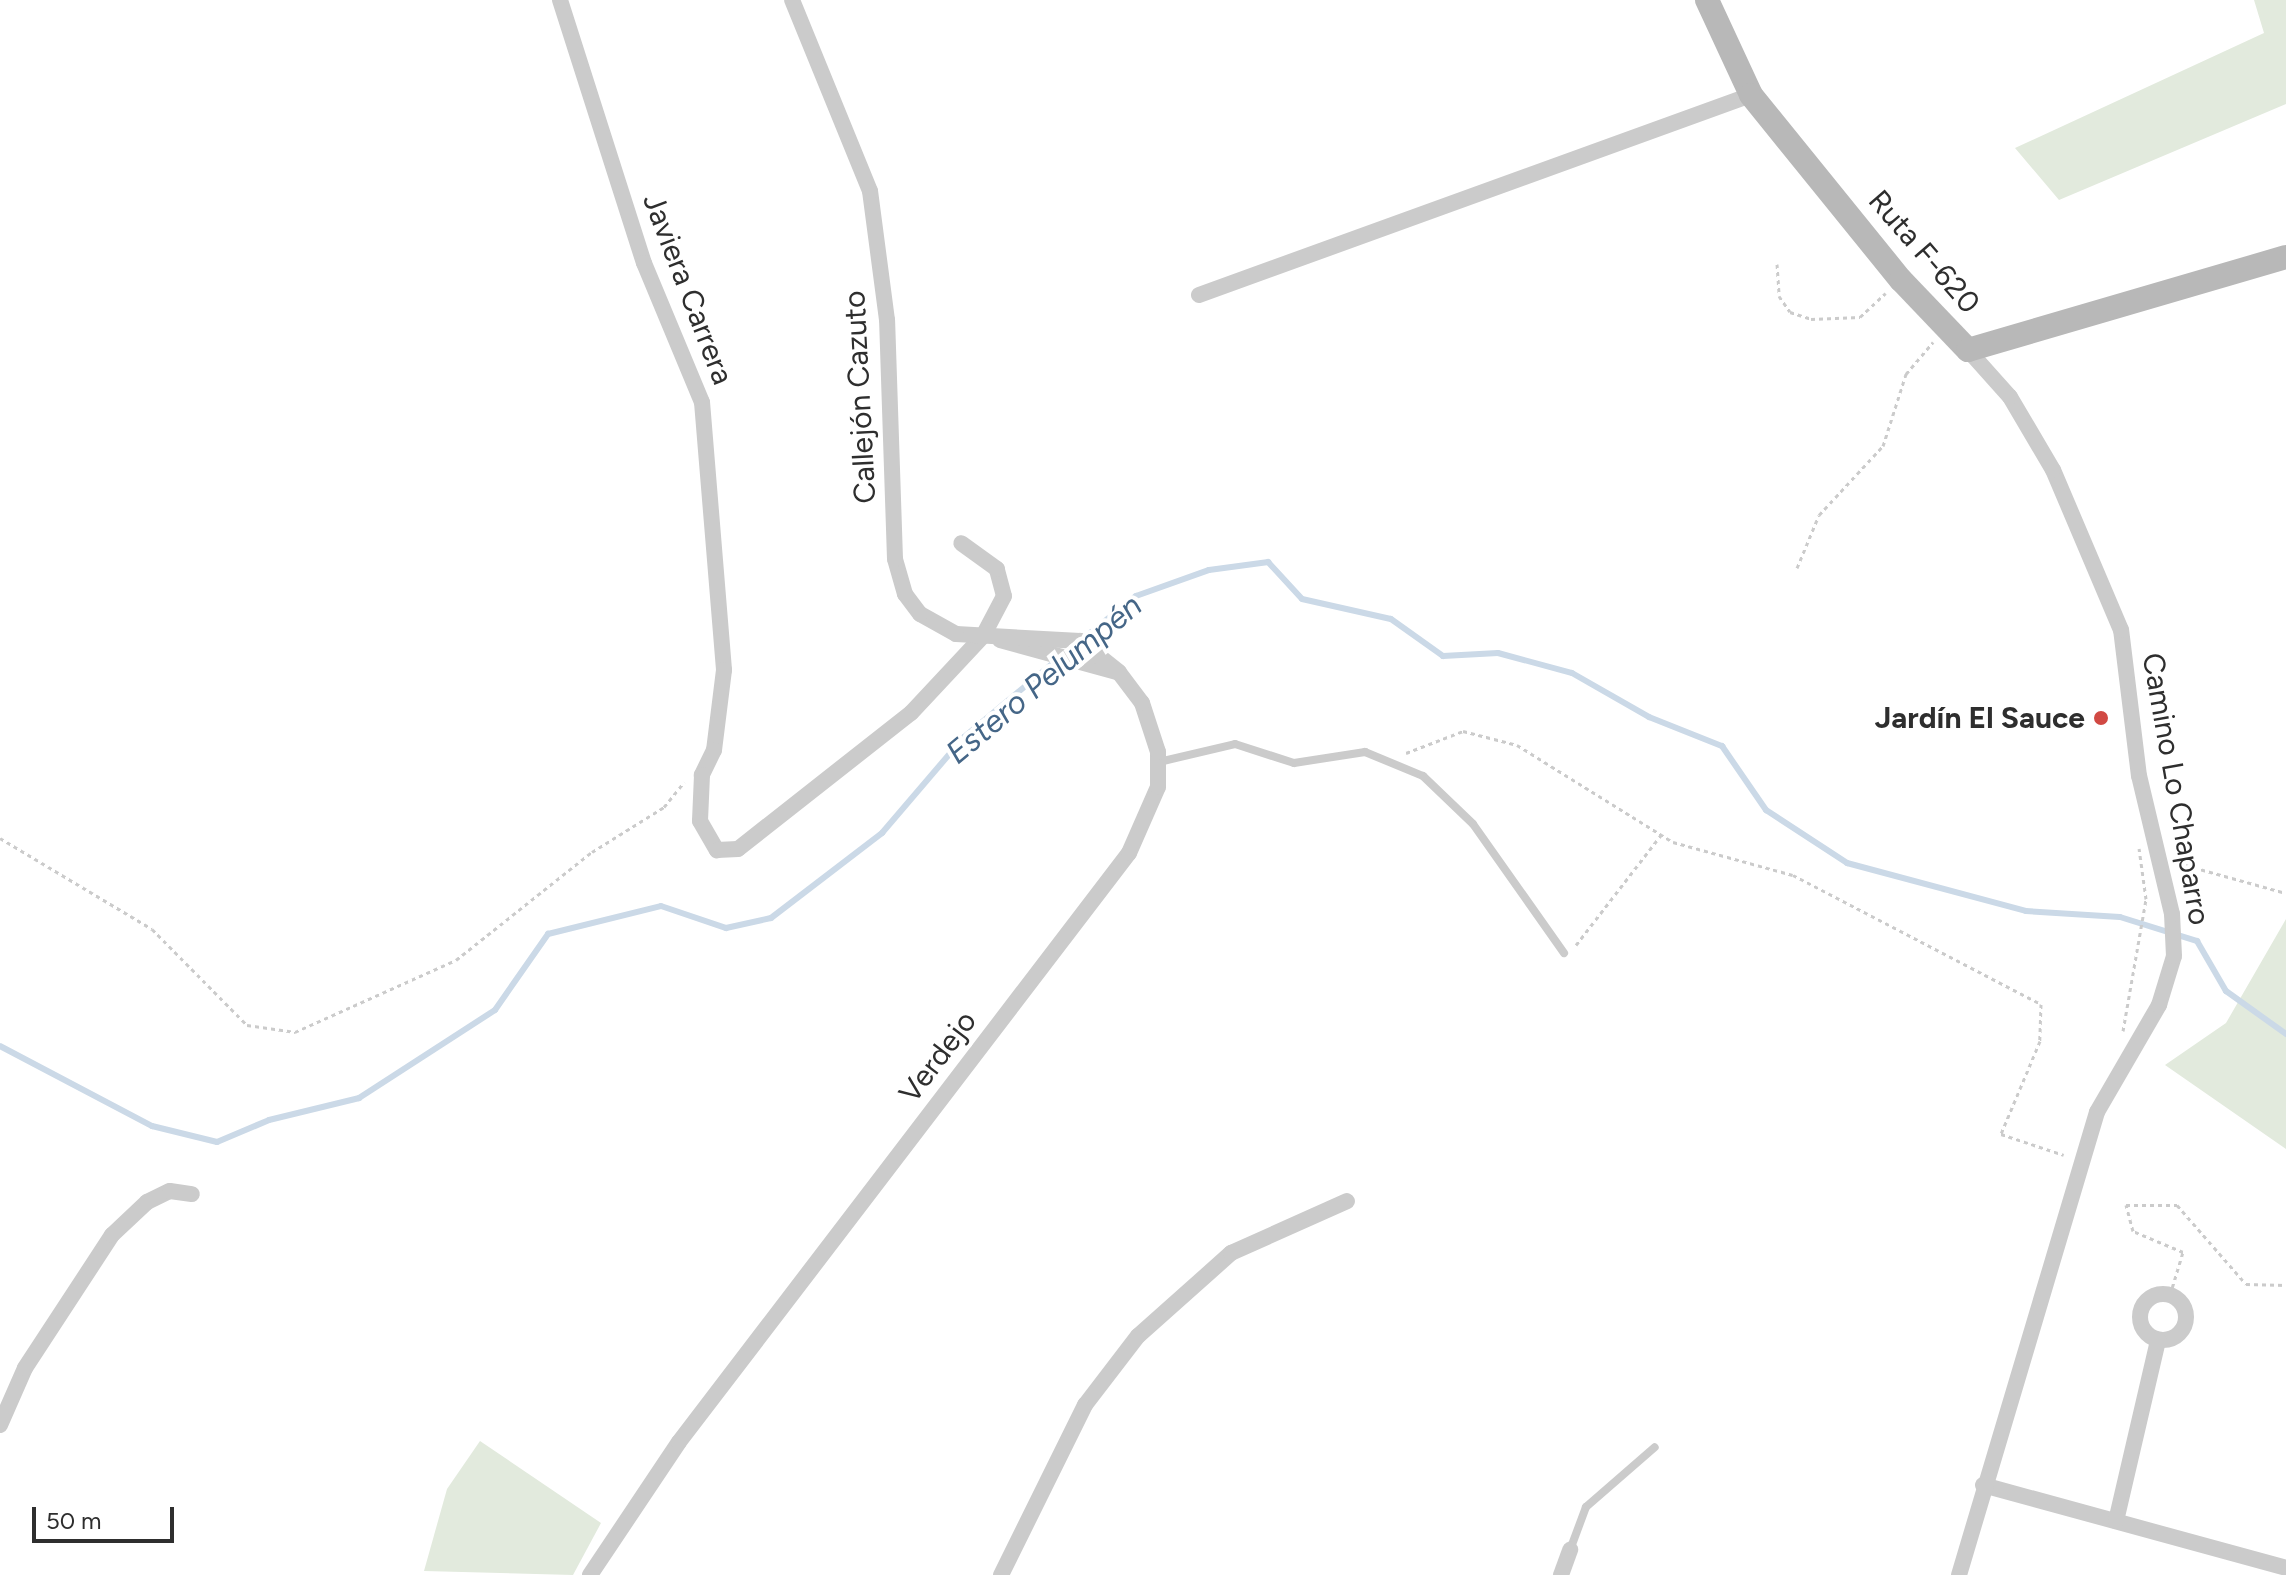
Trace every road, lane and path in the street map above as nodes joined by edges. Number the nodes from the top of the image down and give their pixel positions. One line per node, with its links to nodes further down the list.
1 (560, 0): 13 (street, Javiera Carrera)
2 (792, 0): 13 (street, Callejón Cazuto)
3 (1707, 0): 4 (street, Ruta F-620)
4 (1751, 95): 7 (street, Ruta F-620); 8 (street)
5 (2286, 257): 10 (street, Ruta F-620)
6 (1777, 264): 7 (path)
7 (1901, 280): 9 (street, Ruta F-620)
8 (1199, 295)
9 (1948, 329): 10 (street, Ruta F-620); 12 (path)
10 (1968, 350): 21 (street, Camino Lo Chaparro)
11 (961, 543): 13 (street)
12 (1797, 568)
13 (983, 636): 14 (street, Callejón Cazuto)
14 (1119, 672): 15 (street, Verdejo)
15 (1159, 762): 16 (lane); 37 (street, Verdejo)
16 (1389, 762): 18 (path); 23 (lane)
17 (664, 807): 19 (path)
18 (1661, 835): 23 (path); 25 (path)
19 (0, 838)
20 (2135, 850): 24 (path)
21 (2159, 860): 22 (path); 25 (street, Camino Lo Chaparro)
22 (2286, 893)
23 (1564, 953)
24 (2122, 1041)
25 (2081, 1160): 33 (street, Camino Lo Chaparro)
26 (192, 1194): 31 (street)
27 (1347, 1201): 38 (street)
28 (2286, 1285): 29 (path)
29 (2170, 1295): 30 (street); 30 (street)
30 (2158, 1340): 34 (street)
31 (0, 1425)
32 (1655, 1447): 35 (lane)
33 (1983, 1485): 34 (street); 40 (street, Camino Lo Chaparro)
34 (2116, 1521): 36 (street)
35 (1570, 1550): 39 (street)
36 (2286, 1568)
37 (590, 1575)
38 (1001, 1575)
39 (1561, 1575)
40 (1959, 1575)

